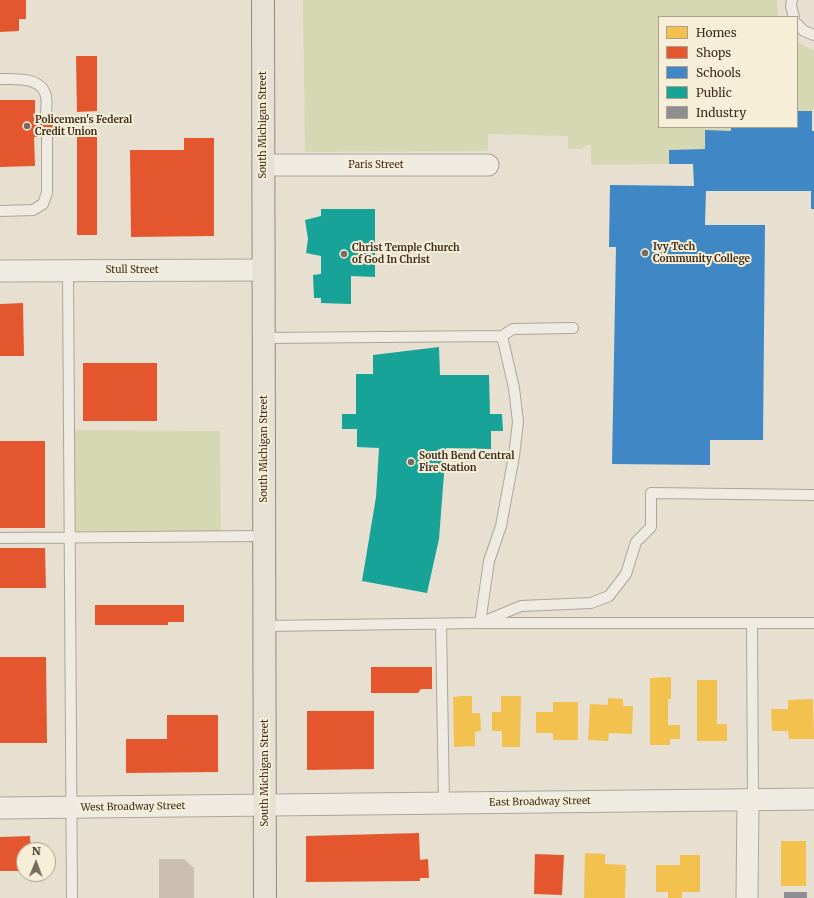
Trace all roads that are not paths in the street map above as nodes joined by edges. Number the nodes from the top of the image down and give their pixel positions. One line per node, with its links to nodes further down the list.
1 (263, 0): 9 (main road, South Michigan Street)
2 (792, 0): 3 (lane)
3 (794, 16)
4 (798, 25): 5 (lane)
5 (814, 35)
6 (0, 79): 7 (lane)
7 (46, 115)
8 (47, 137): 11 (lane)
9 (264, 165): 10 (street, Paris Street); 12 (main road, South Michigan Street)
10 (488, 165)
11 (0, 211)
12 (264, 270): 14 (street, Stull Street); 17 (main road, South Michigan Street)
13 (0, 271): 14 (street, Stull Street)
14 (68, 271): 20 (lane)
15 (573, 328): 16 (lane)
16 (502, 336): 17 (lane); 22 (lane)
17 (264, 338): 19 (main road, South Michigan Street)
18 (814, 495): 22 (lane)
19 (264, 536): 20 (lane); 26 (main road, South Michigan Street)
20 (69, 537): 21 (lane); 32 (lane)
21 (0, 538)
22 (480, 623): 24 (lane); 25 (lane)
23 (814, 623): 25 (lane)
24 (441, 624): 26 (lane); 29 (lane)
25 (752, 624): 28 (lane)
26 (264, 626): 30 (main road, South Michigan Street)
27 (814, 799): 28 (street, East Broadway Street)
28 (751, 800): 29 (street, East Broadway Street); 35 (street)
29 (444, 804): 30 (street, East Broadway Street)
30 (265, 805): 32 (street, West Broadway Street); 34 (main road, South Michigan Street)
31 (0, 808): 32 (street, West Broadway Street)
32 (72, 808): 33 (lane)
33 (72, 898)
34 (265, 898)
35 (747, 898)

